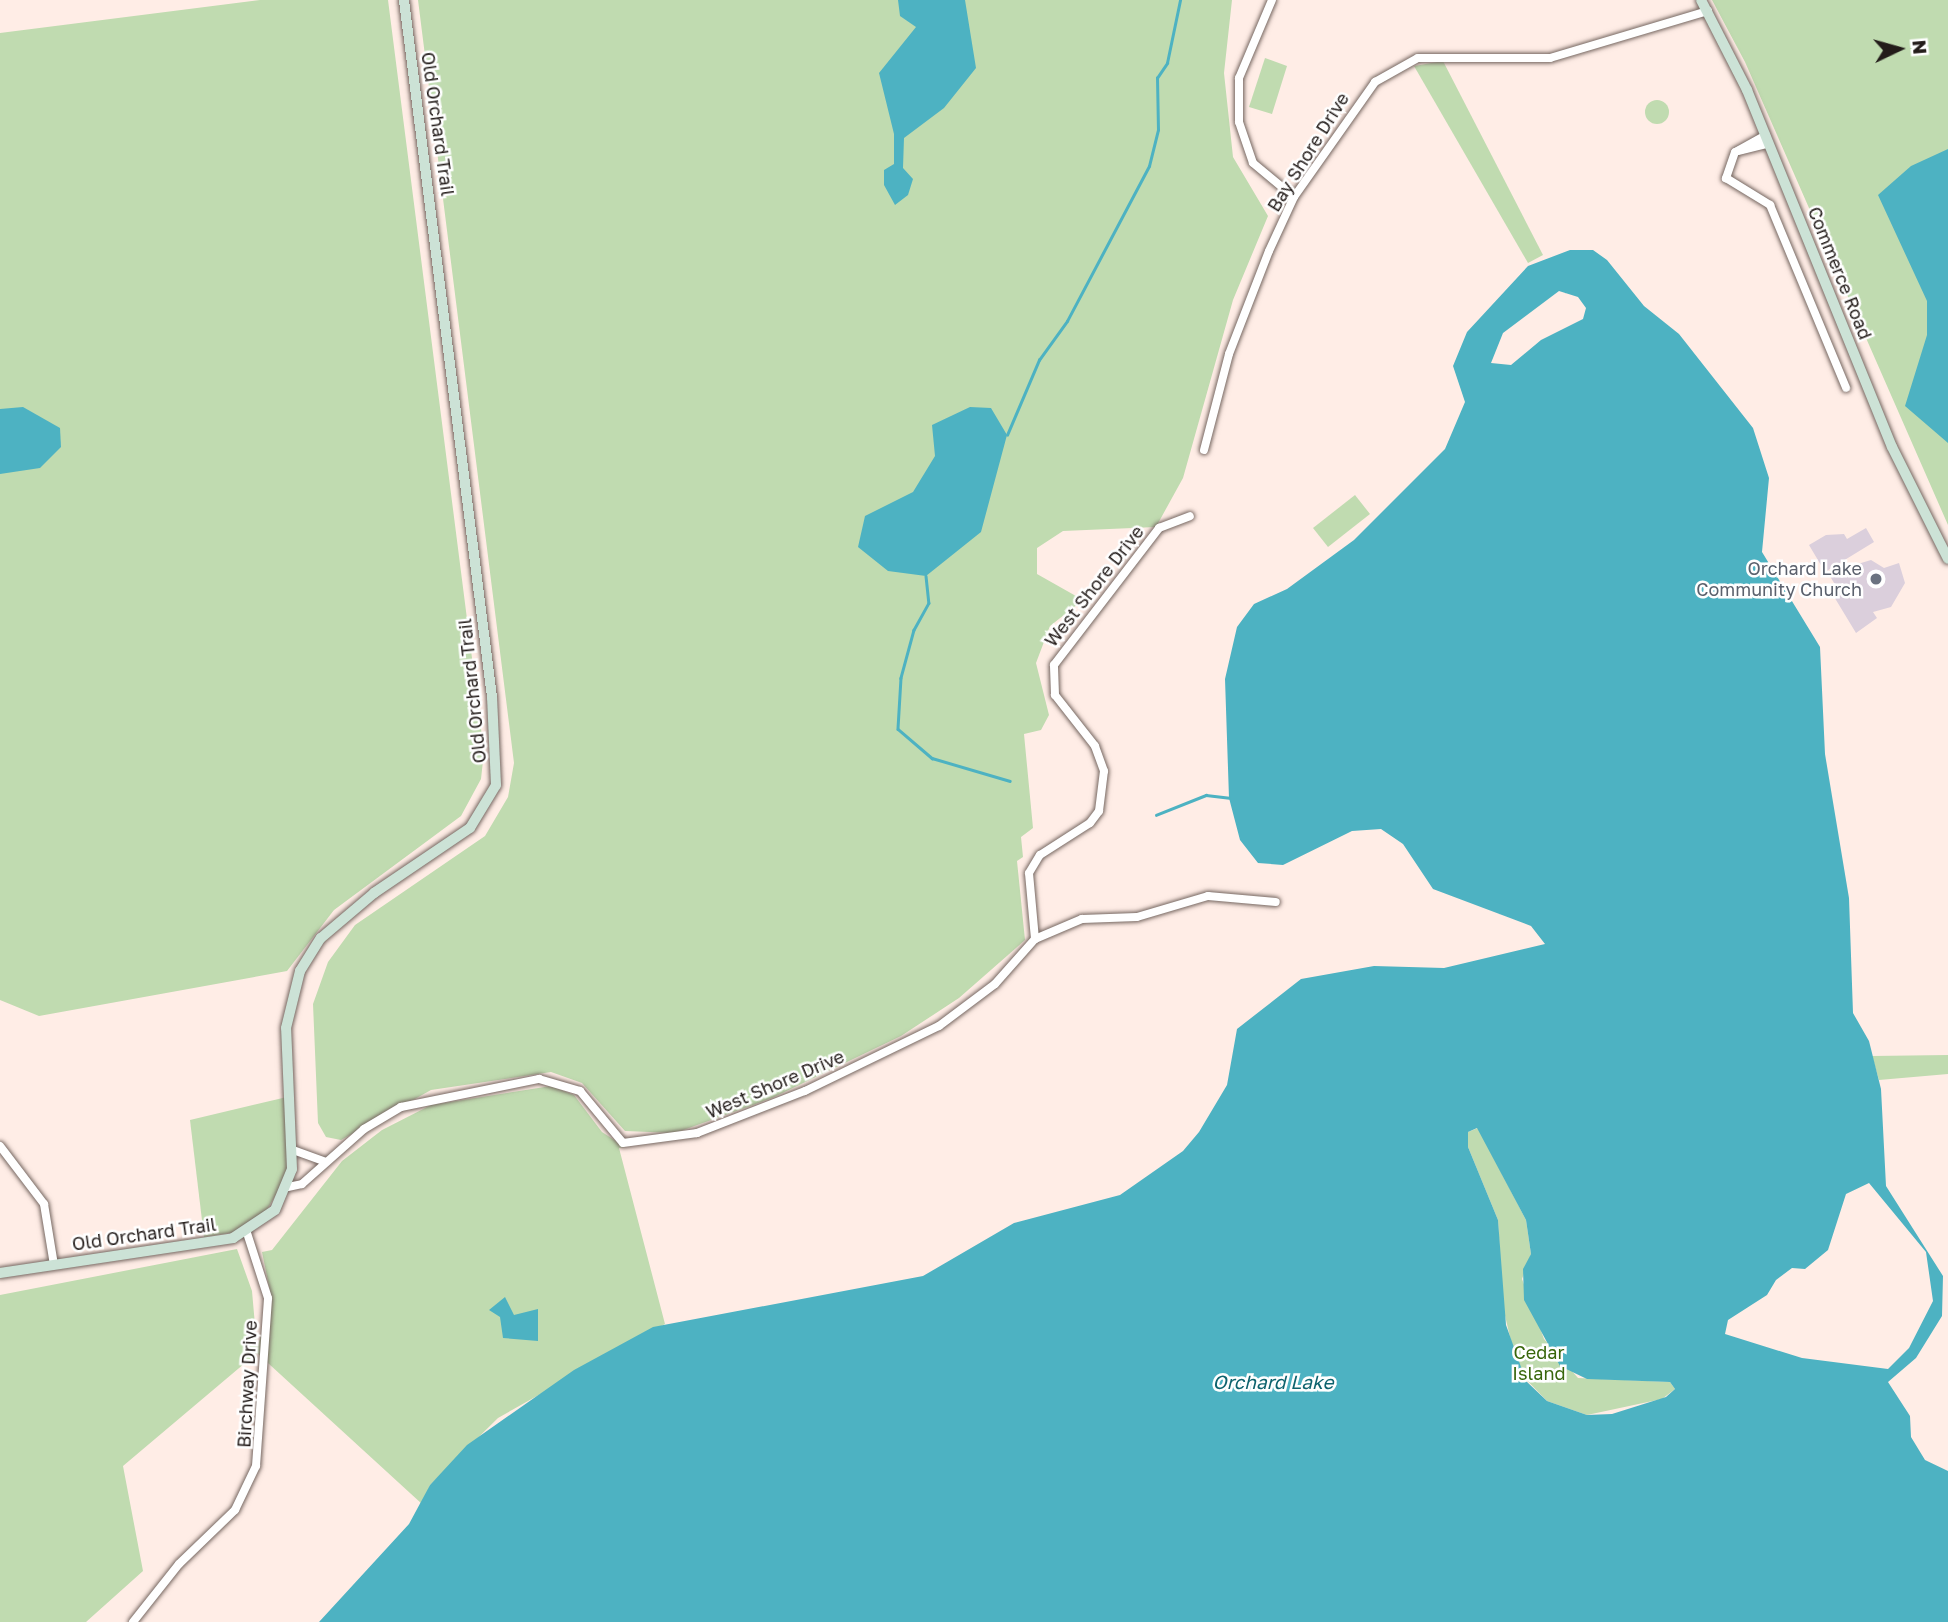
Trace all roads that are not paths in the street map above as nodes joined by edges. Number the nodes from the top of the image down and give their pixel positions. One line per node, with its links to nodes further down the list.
1 (404, 0): 14 (street, Old Orchard Trail)
2 (1272, 0): 6 (street)
3 (1701, 0): 4 (street, Commerce Road)
4 (1707, 11): 5 (street, Commerce Road); 6 (street, Bay Shore Drive)
5 (1768, 139): 7 (street); 10 (street, Commerce Road)
6 (1294, 197): 8 (street, Bay Shore Drive)
7 (1846, 388)
8 (1204, 450)
9 (1190, 516): 12 (street, West Shore Drive)
10 (1948, 559)
11 (1276, 902): 12 (street, West Shore Drive)
12 (1035, 939): 15 (street, West Shore Drive)
13 (0, 1146): 18 (street)
14 (293, 1150): 15 (street); 16 (street, Old Orchard Trail)
15 (324, 1161): 16 (street, West Shore Drive)
16 (288, 1187): 17 (street, Old Orchard Trail)
17 (247, 1233): 18 (street, Old Orchard Trail); 20 (street, Birchway Drive)
18 (54, 1265): 19 (street, Old Orchard Trail)
19 (0, 1273)
20 (133, 1622)

